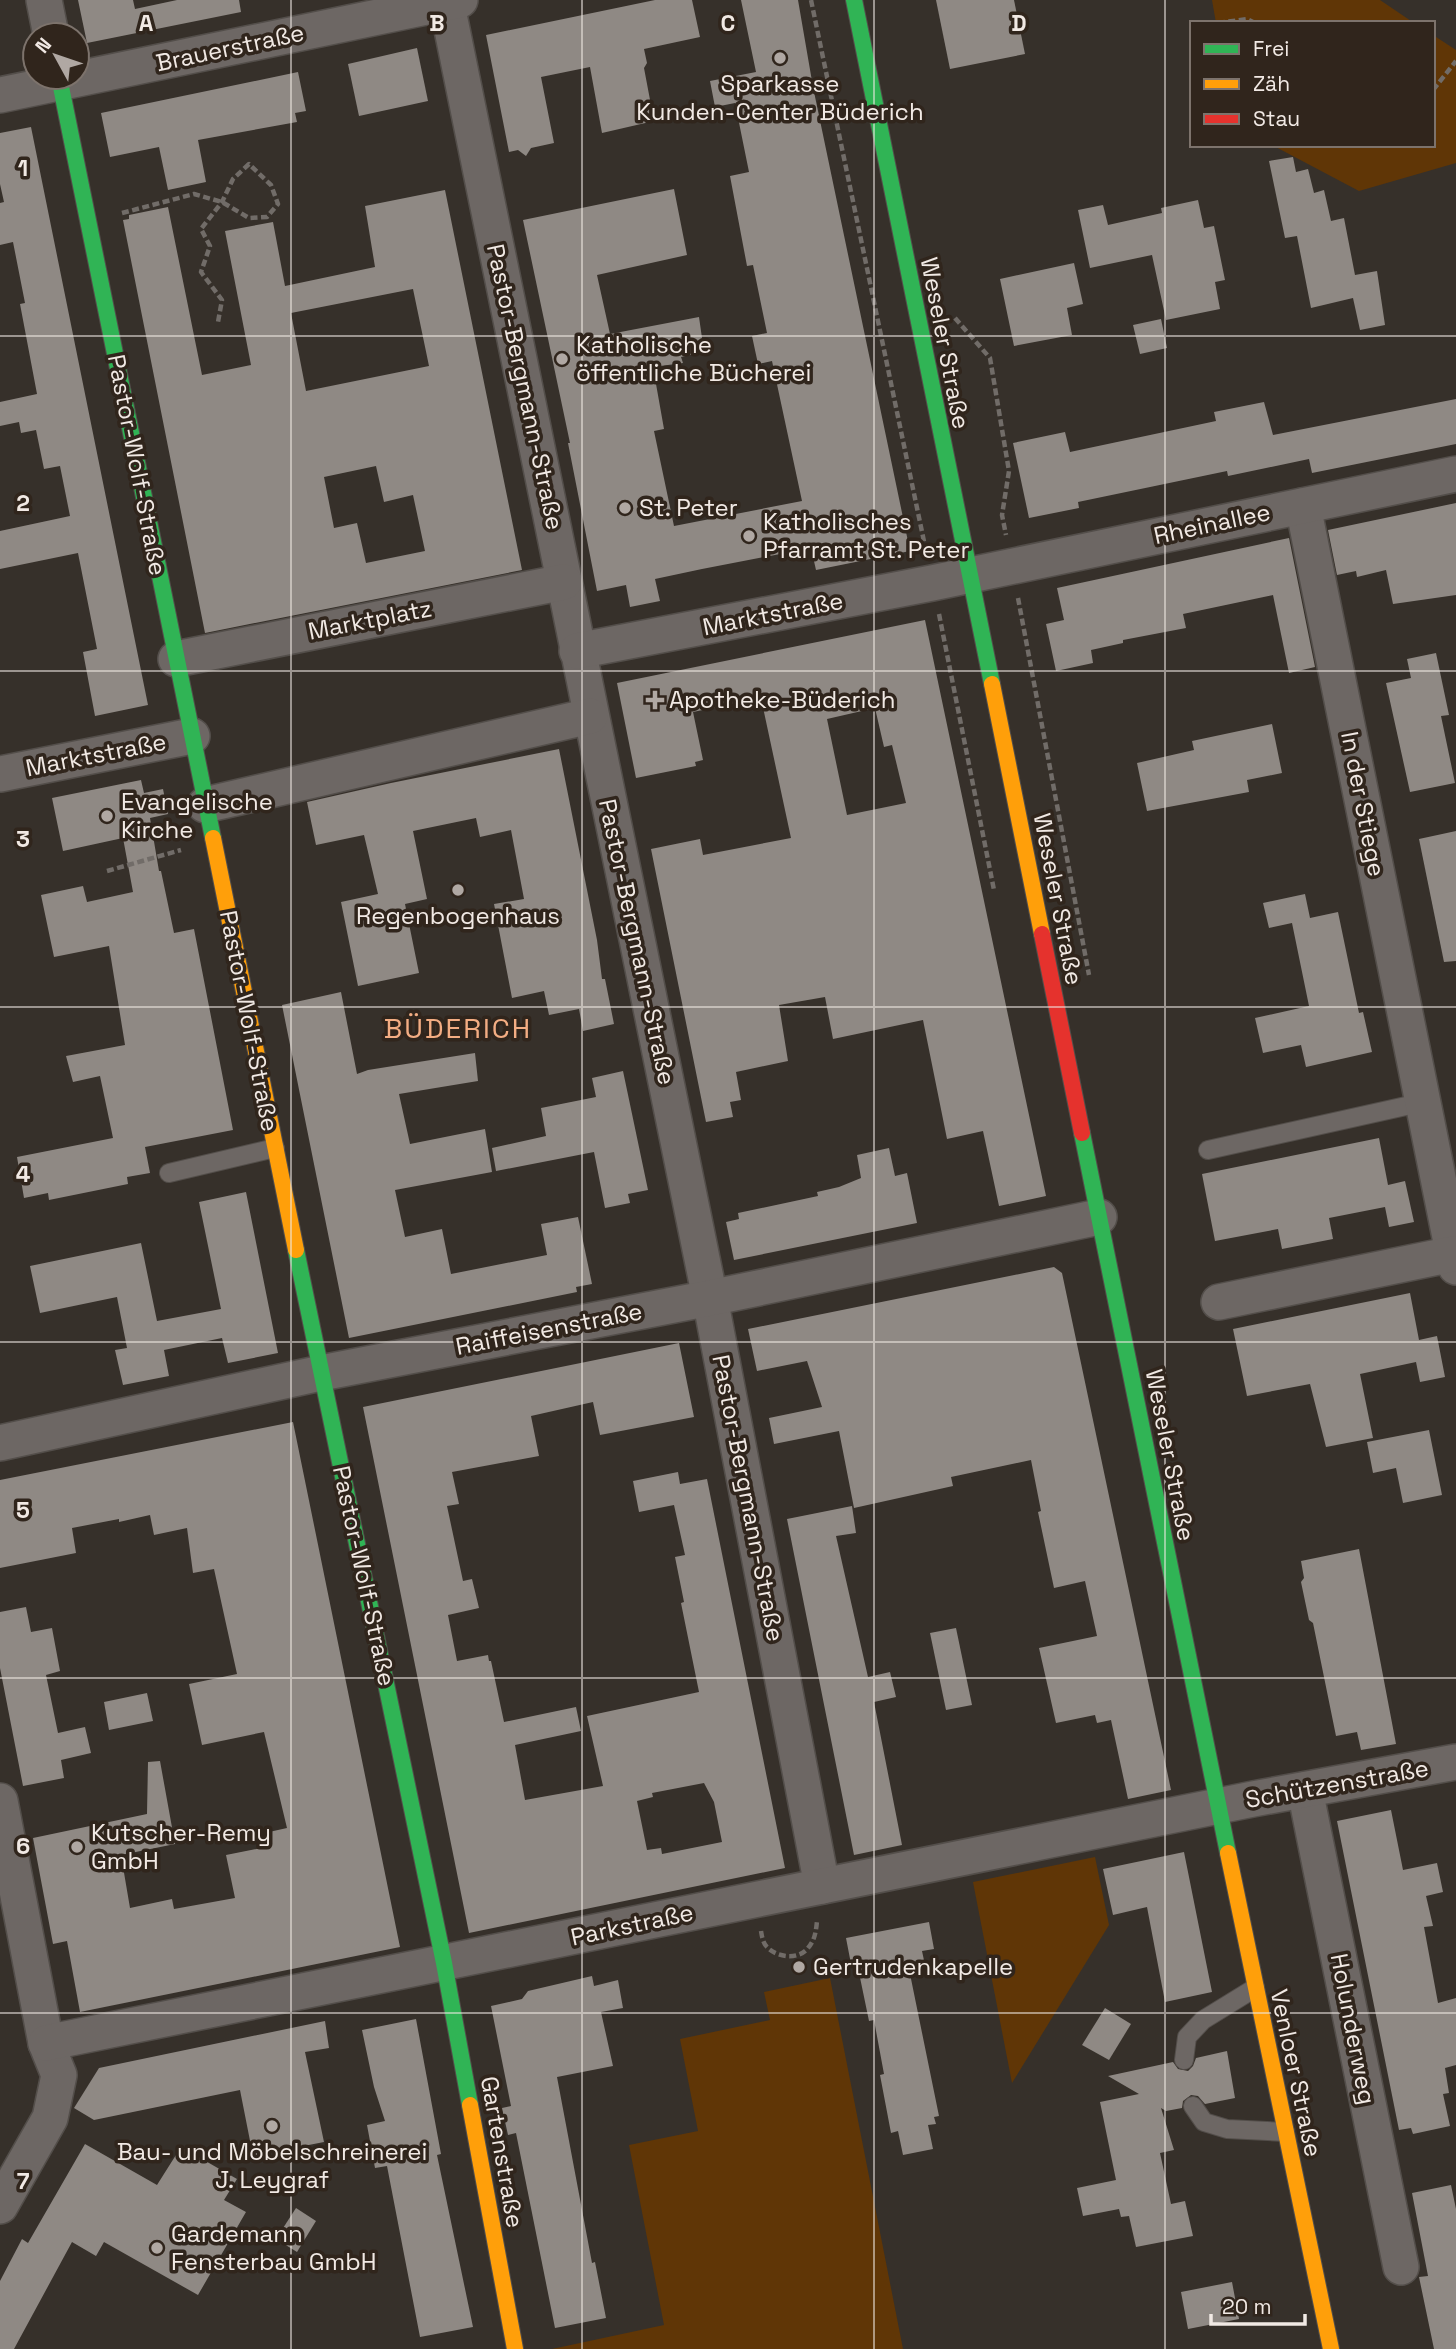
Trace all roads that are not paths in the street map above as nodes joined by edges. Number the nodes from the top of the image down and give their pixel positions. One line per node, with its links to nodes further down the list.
1 (44, 0): 4 (street)
2 (854, 0): 11 (street, Weseler Straße)
3 (451, 1): 5 (street, Brauerstraße); 12 (street, Pastor-Bergmann-Straße)
4 (48, 21)
5 (91, 74)
6 (21, 90): 8 (street, Brauerstraße)
7 (62, 91): 14 (street, Pastor-Wolf-Straße)
8 (0, 95)
9 (1456, 474): 10 (street, Rheinallee)
10 (1303, 506): 11 (street, Rheinallee); 19 (street, In der Stiege)
11 (969, 575): 13 (street, Marktstraße); 23 (street, Weseler Straße)
12 (564, 582): 13 (street, Pastor-Bergmann-Straße); 14 (street, Marktplatz)
13 (577, 651): 15 (street, Pastor-Bergmann-Straße)
14 (176, 659): 16 (street, Pastor-Wolf-Straße)
15 (590, 716): 18 (street); 25 (street, Pastor-Bergmann-Straße)
16 (192, 736): 17 (street, Marktstraße); 18 (street, Pastor-Wolf-Straße)
17 (0, 774)
18 (205, 805): 20 (street, Pastor-Wolf-Straße)
19 (1424, 1102): 21 (lane); 24 (street, In der Stiege)
20 (275, 1148): 22 (lane); 27 (street, Pastor-Wolf-Straße)
21 (1208, 1150)
22 (169, 1173)
23 (1099, 1217): 25 (street, Raiffeisenstraße); 32 (street, Weseler Straße)
24 (1455, 1261): 26 (street, In der Stiege)
25 (710, 1298): 27 (street, Raiffeisenstraße); 33 (street, Pastor-Bergmann-Straße)
26 (1219, 1302)
27 (321, 1373): 28 (street, Raiffeisenstraße); 34 (street, Pastor-Wolf-Straße)
28 (0, 1443)
29 (1456, 1762): 30 (street, Schützenstraße)
30 (1305, 1790): 32 (street, Schützenstraße); 41 (street, Holunderweg)
31 (0, 1801): 36 (street)
32 (1218, 1807): 33 (street, Parkstraße); 35 (street, Venloer Straße)
33 (816, 1887): 34 (street, Parkstraße)
34 (444, 1963): 36 (street, Parkstraße); 42 (street, Gartenstraße)
35 (1255, 1988): 37 (lane); 39 (street, Venloer Straße)
36 (46, 2043): 40 (street)
37 (1184, 2060)
38 (1193, 2106): 39 (lane)
39 (1285, 2132): 43 (street, Venloer Straße)
40 (1, 2201)
41 (1401, 2267)
42 (515, 2349)
43 (1331, 2349)

